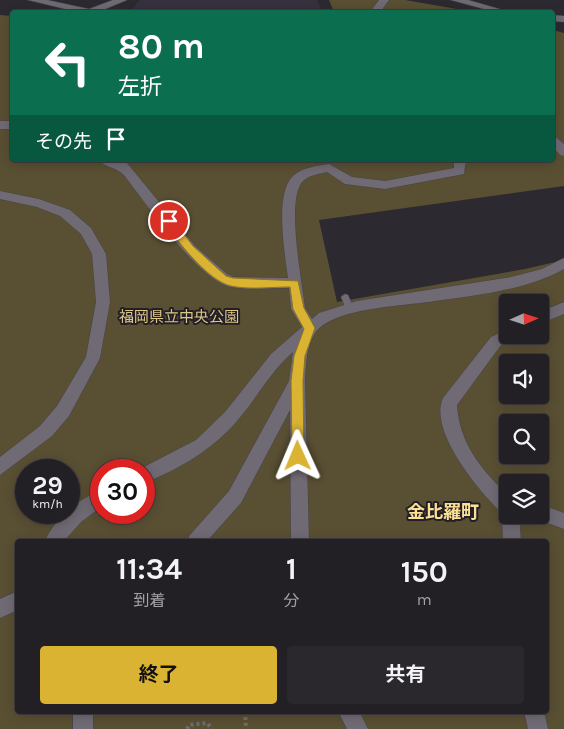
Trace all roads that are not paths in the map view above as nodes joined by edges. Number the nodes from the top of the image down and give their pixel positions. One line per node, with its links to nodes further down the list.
1 (33, 0): 5 (street)
2 (122, 0): 6 (street)
3 (456, 0): 4 (street)
4 (481, 3): 7 (street)
5 (80, 10)
6 (95, 10)
7 (500, 10)
8 (555, 142): 9 (street)
9 (564, 152)
10 (111, 162): 14 (street)
11 (460, 162): 14 (street)
12 (0, 195): 20 (street)
13 (564, 263): 17 (street)
14 (294, 283): 17 (street)
15 (564, 308): 16 (street)
16 (549, 314)
17 (310, 328): 19 (street); 21 (street)
18 (499, 340): 22 (street)
19 (297, 381): 28 (street); 29 (street)
20 (0, 467)
21 (155, 469)
22 (499, 498)
23 (90, 505): 27 (street)
24 (549, 515): 25 (street)
25 (564, 521)
26 (511, 524): 30 (street)
27 (55, 539)
28 (198, 539)
29 (300, 539)
30 (512, 539)
31 (15, 602): 32 (street)
32 (0, 609)
33 (83, 714): 36 (street)
34 (350, 714): 37 (street)
35 (535, 714): 38 (street)
36 (83, 729)
37 (358, 729)
38 (538, 729)

